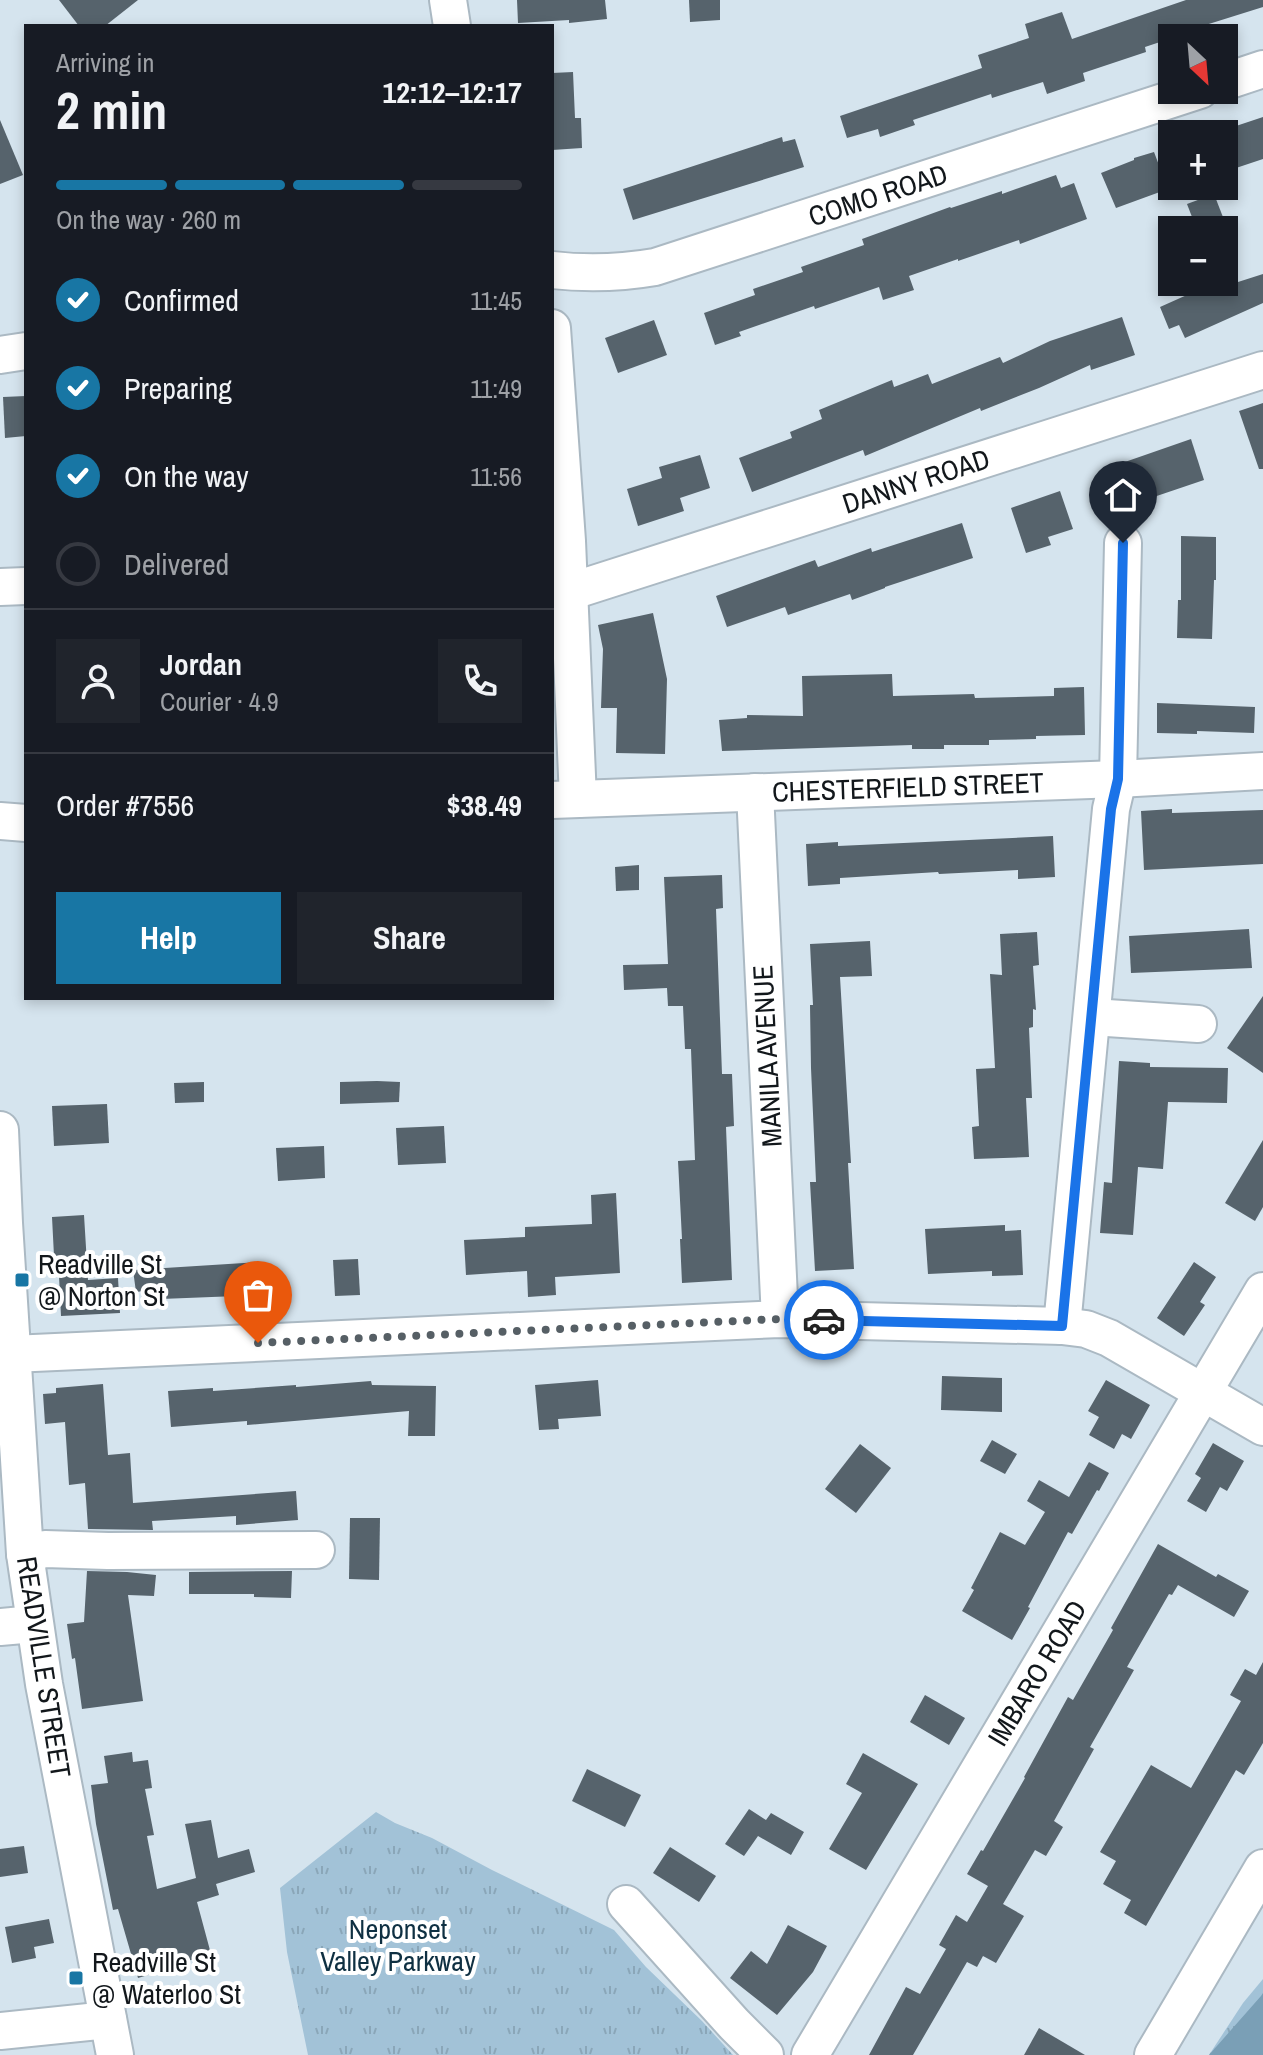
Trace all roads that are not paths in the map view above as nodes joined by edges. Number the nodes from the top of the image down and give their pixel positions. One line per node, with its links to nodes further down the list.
1 (448, 0): 2 (street)
2 (452, 24)
3 (1263, 69): 4 (street)
4 (1238, 77)
5 (1158, 104): 6 (street, COMO ROAD)
6 (554, 270)
7 (24, 351): 8 (street)
8 (0, 355)
9 (1263, 370): 12 (street, DANNY ROAD)
10 (554, 373): 12 (street)
11 (1123, 543): 16 (street)
12 (563, 573): 18 (street)
13 (24, 586): 14 (street)
14 (0, 587)
15 (1263, 771): 16 (street, CHESTERFIELD STREET)
16 (1118, 779): 17 (street, CHESTERFIELD STREET); 21 (street)
17 (755, 792): 18 (street, CHESTERFIELD STREET); 26 (street, MANILA AVENUE)
18 (565, 800)
19 (0, 821): 20 (street)
20 (24, 823)
21 (1092, 1017): 22 (street); 27 (street)
22 (1198, 1024)
23 (0, 1130): 24 (street, READVILLE STREET)
24 (2, 1223): 28 (street, READVILLE STREET)
25 (1263, 1291): 29 (street, IMBARO ROAD)
26 (780, 1319): 27 (street); 28 (street)
27 (1062, 1326): 29 (street)
28 (12, 1354): 32 (street, READVILLE STREET)
29 (1203, 1392): 30 (street); 40 (street, IMBARO ROAD)
30 (1263, 1427)
31 (316, 1550): 32 (street)
32 (25, 1554): 33 (street, READVILLE STREET)
33 (17, 1625): 36 (street, READVILLE STREET)
34 (1263, 1868): 41 (street)
35 (626, 1904): 39 (street)
36 (108, 2020): 37 (street); 38 (street, READVILLE STREET)
37 (0, 2031)
38 (115, 2055)
39 (765, 2055)
40 (810, 2055)
41 (1153, 2055)

